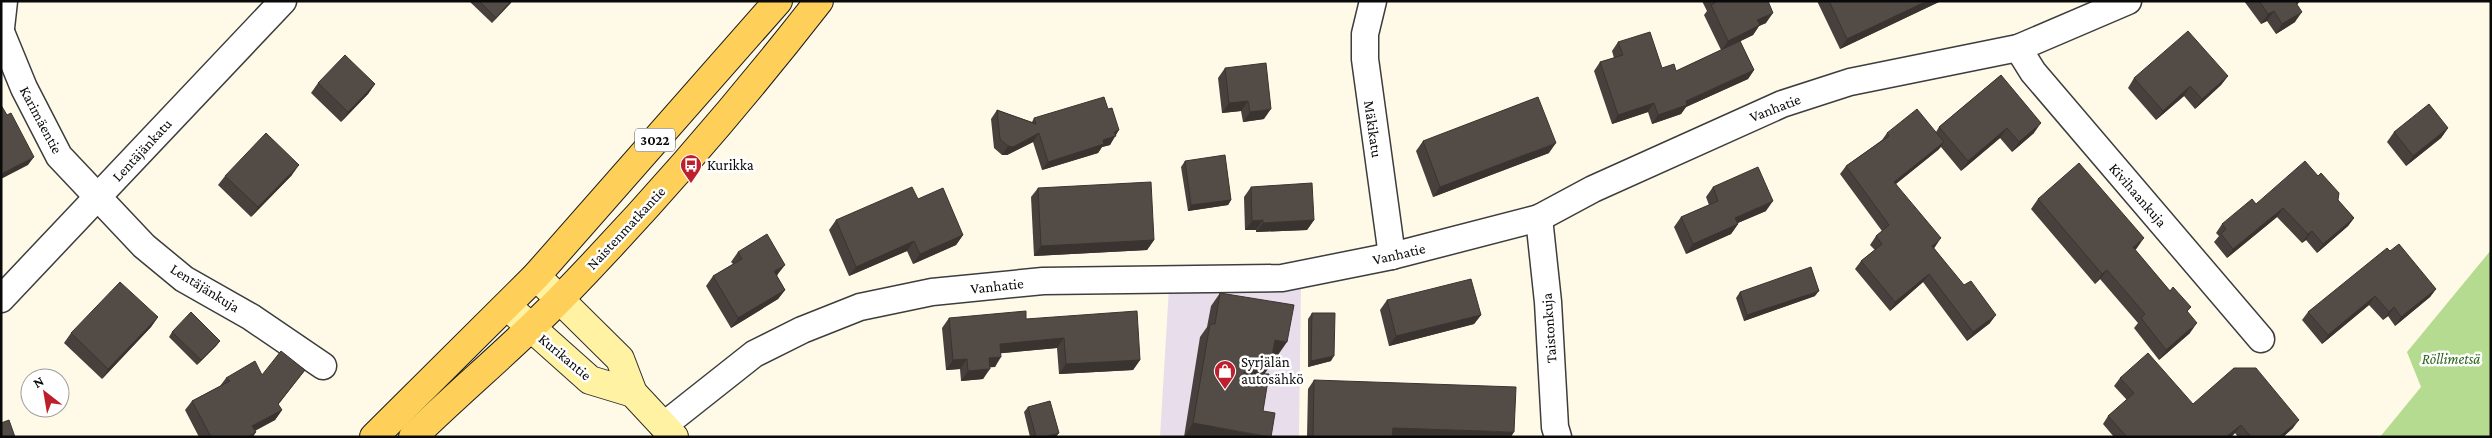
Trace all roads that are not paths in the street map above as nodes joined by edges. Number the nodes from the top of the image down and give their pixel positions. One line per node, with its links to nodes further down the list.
1 (4, 1): 7 (street, Karimäentie)
2 (283, 1): 9 (street, Lentäjänkatu)
3 (778, 1): 12 (main road, 3022)
4 (819, 1): 13 (main road, Naistenmatkantie / 3022)
5 (1373, 1): 11 (street, Mäkikatu)
6 (2128, 1): 8 (street, Vanhatie)
7 (1, 30): 9 (street, Karimäentie)
8 (2018, 48): 10 (street, Vanhatie); 17 (street, Kivihaankuja)
9 (98, 198): 14 (street, Lentäjänkatu); 18 (street, Lentäjänkuja)
10 (1538, 218): 11 (street, Vanhatie); 23 (street, Taistonkuja)
11 (1392, 256): 20 (street, Vanhatie)
12 (536, 276): 13 (main road, Kurikantie); 15 (main road, 3022)
13 (560, 298): 16 (main road, Naistenmatkantie / 3022); 19 (main road, Kurikantie)
14 (1, 299)
15 (507, 306): 16 (main road, Kurikantie); 21 (main road, 3022)
16 (531, 328): 19 (main road, Kurikantie); 22 (main road, Naistenmatkantie / 3022)
17 (2261, 339)
18 (323, 366)
19 (632, 393): 20 (main road, Kurikantie)
20 (669, 432)
21 (374, 437)
22 (413, 437)
23 (1558, 437)

